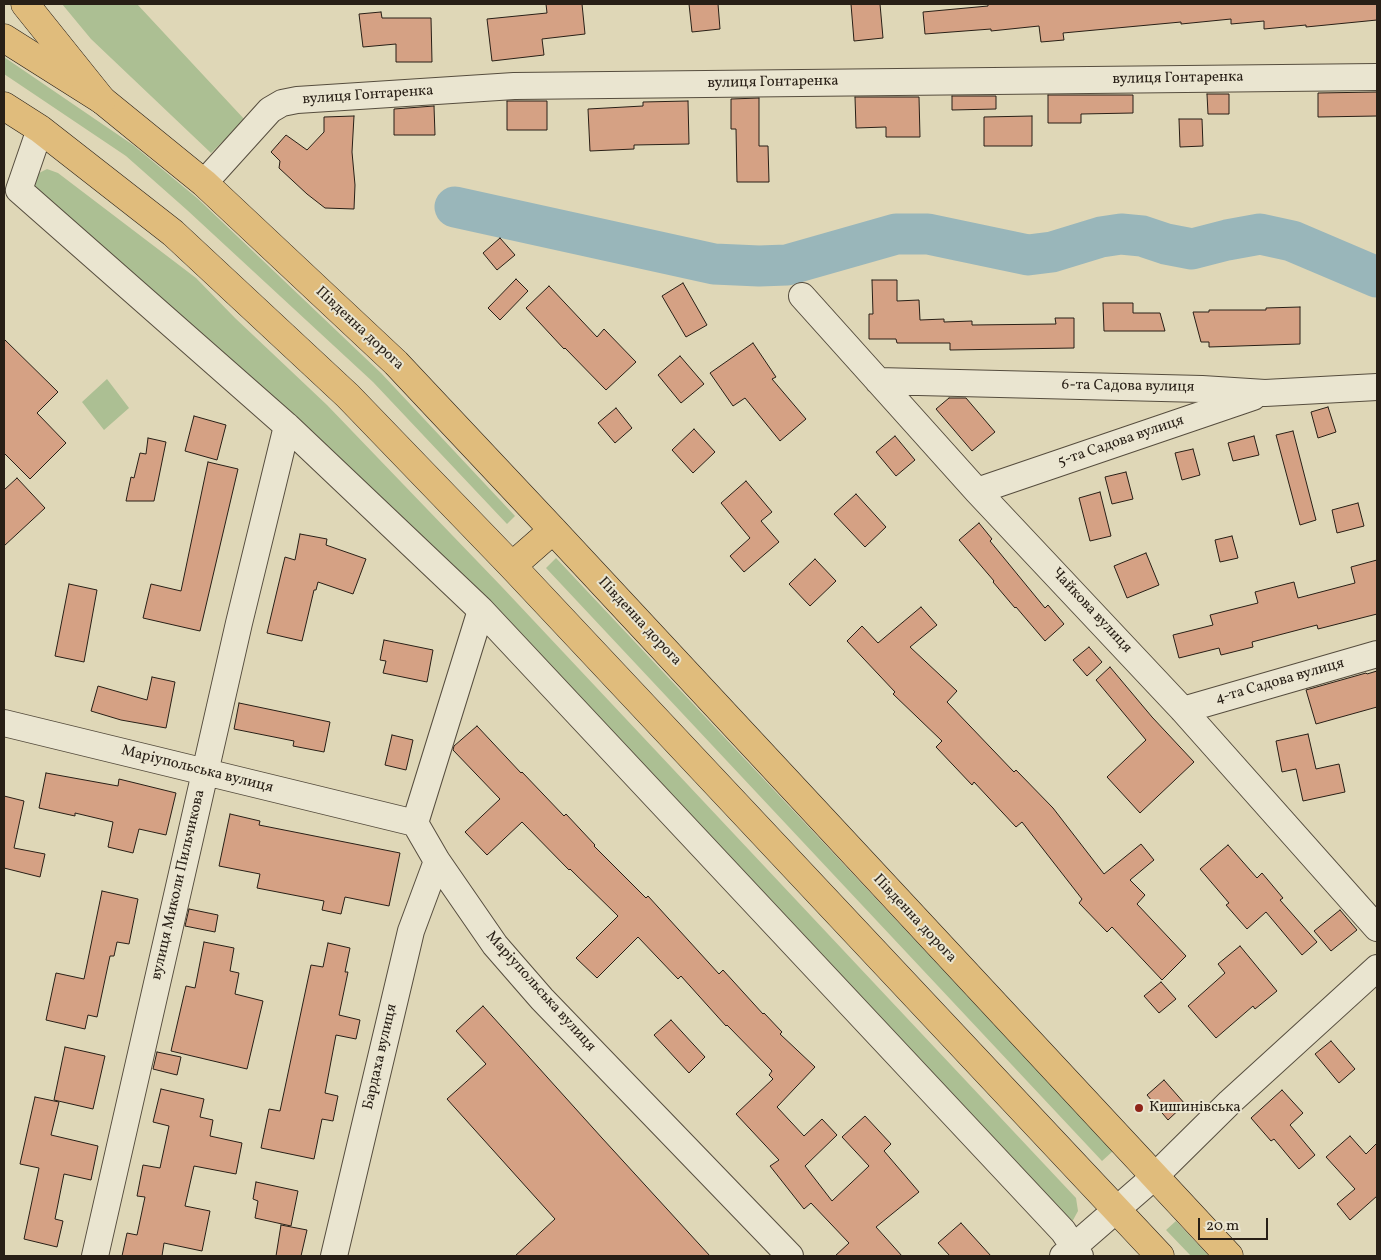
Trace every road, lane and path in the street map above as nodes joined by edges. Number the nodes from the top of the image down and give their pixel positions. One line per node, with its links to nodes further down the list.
1 (25, 4): 4 (main road)
2 (4, 38): 4 (main road, Південна дорога)
3 (1377, 77): 7 (street, вулиця Гонтаренка)
4 (102, 100): 7 (main road, Південна дорога)
5 (4, 106): 6 (main road)
6 (40, 129): 12 (street); 15 (main road)
7 (204, 183): 14 (main road, Південна дорога)
8 (802, 296): 9 (street, Чайкова вулиця)
9 (878, 381): 11 (street, 6-та Садова вулиця); 13 (street, Чайкова вулиця)
10 (1377, 387): 11 (street, 6-та Садова вулиця)
11 (1265, 393): 13 (street, 5-та Садова вулиця)
12 (287, 426): 16 (street); 20 (street, вулиця Миколи Пильчикова)
13 (978, 491): 18 (street, Чайкова вулиця)
14 (553, 530): 15 (main road); 25 (main road, Південна дорога)
15 (512, 566): 26 (main road)
16 (481, 610): 21 (street); 27 (street)
17 (1377, 654): 18 (street, 4-та Садова вулиця)
18 (1184, 710): 23 (street, Чайкова вулиця)
19 (4, 723): 20 (street, Маріупольська вулиця)
20 (205, 771): 21 (street, Маріупольська вулиця); 28 (street, вулиця Миколи Пильчикова)
21 (415, 823): 22 (street, Маріупольська вулиця)
22 (437, 861): 29 (street, Бардаха вулиця); 30 (street, Маріупольська вулиця)
23 (1377, 928)
24 (1377, 968): 25 (street)
25 (1154, 1177): 26 (street); 32 (main road, Південна дорога)
26 (1116, 1210): 27 (street); 31 (main road)
27 (1072, 1253)
28 (95, 1256)
29 (334, 1256)
30 (790, 1256)
31 (1160, 1256)
32 (1229, 1256)

